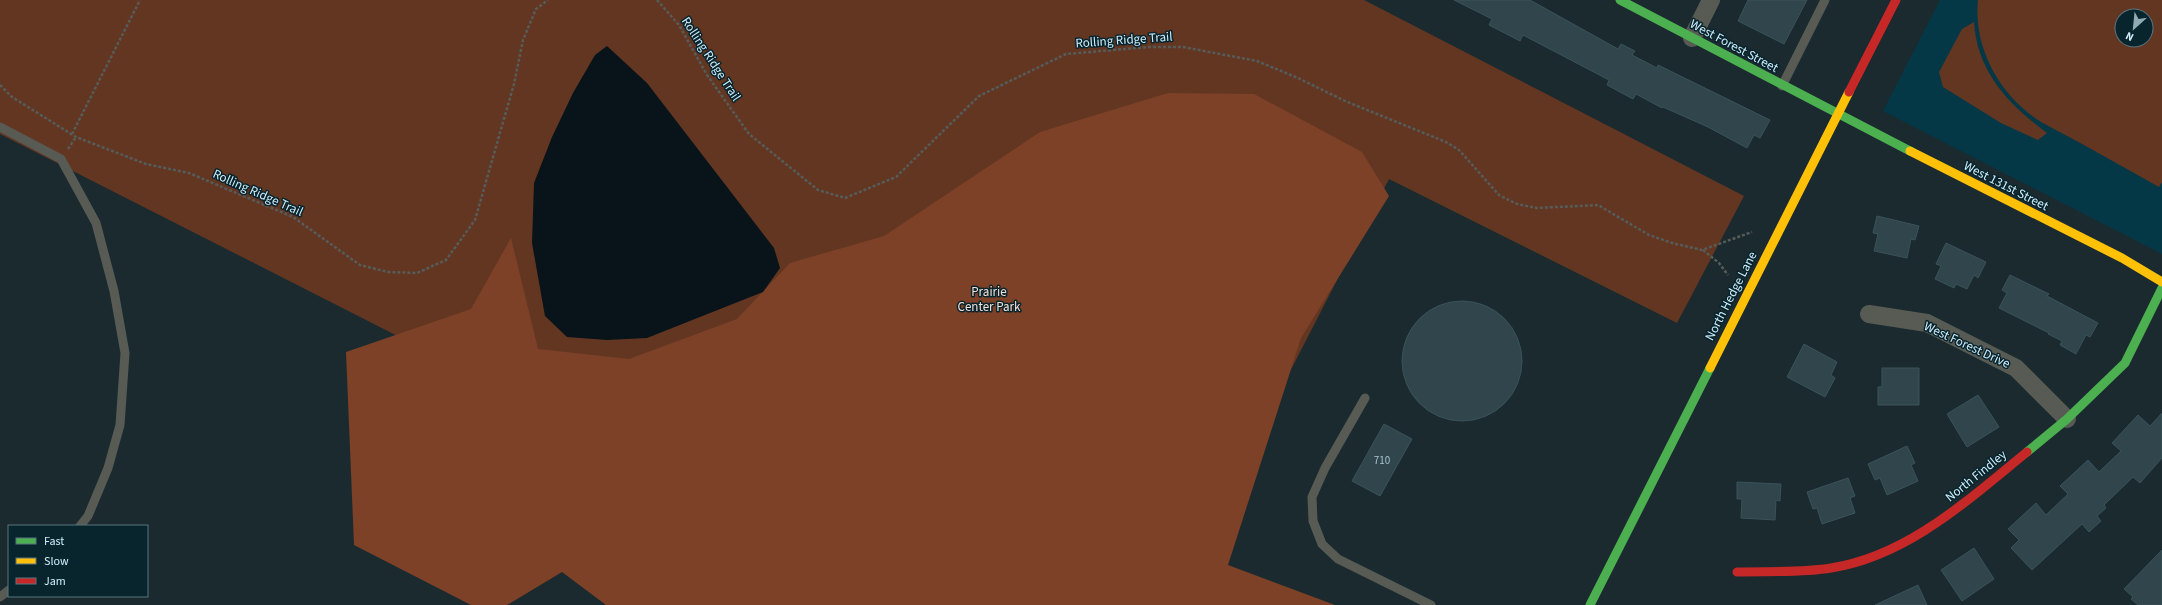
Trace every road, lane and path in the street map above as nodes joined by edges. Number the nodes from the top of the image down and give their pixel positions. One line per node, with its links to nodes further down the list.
1 (140, 0): 13 (path)
2 (548, 0): 13 (path, Rolling Ridge Trail)
3 (657, 0): 15 (path, Rolling Ridge Trail)
4 (1620, 0): 8 (street, West Forest Street)
5 (1711, 0): 8 (street)
6 (1825, 0): 10 (lane)
7 (1896, 0): 11 (street, North Hedge Lane)
8 (1692, 38): 10 (street, West Forest Street)
9 (0, 85): 13 (path, Rolling Ridge Trail)
10 (1782, 86): 11 (street, West Forest Street)
11 (1837, 115): 17 (street, West 131st Street); 27 (street, North Hedge Lane)
12 (0, 127): 22 (lane)
13 (72, 134)
14 (1752, 232): 15 (path)
15 (1702, 250): 16 (path, Rolling Ridge Trail)
16 (1728, 275)
17 (2162, 282)
18 (2162, 288): 21 (street, North Findley)
19 (1869, 314): 21 (street, West Forest Drive)
20 (1365, 398): 26 (lane)
21 (2067, 419): 23 (street, North Findley)
22 (81, 525)
23 (1737, 572)
24 (8, 591): 25 (lane)
25 (0, 597)
26 (1431, 605)
27 (1590, 605)

